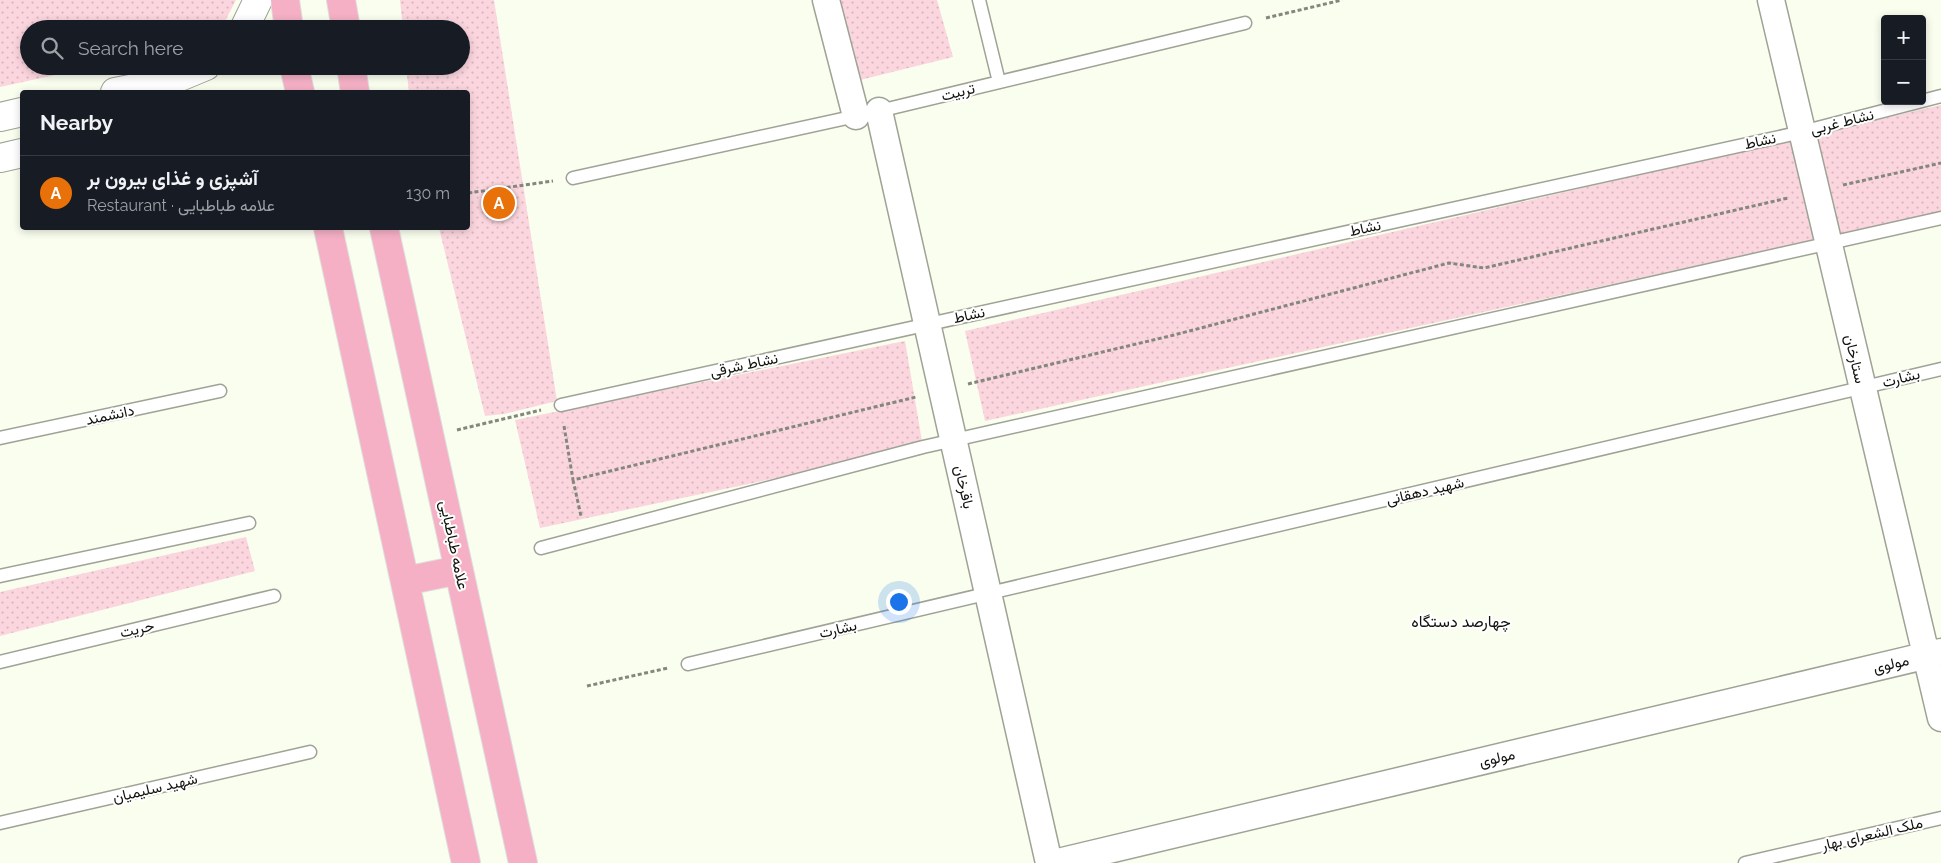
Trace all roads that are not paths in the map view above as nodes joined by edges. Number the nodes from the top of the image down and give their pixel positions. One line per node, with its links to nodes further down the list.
1 (258, 0): 7 (main road)
2 (285, 0): 8 (main road)
3 (341, 0): 9 (main road)
4 (826, 0): 20 (street, باقرخان)
5 (979, 0): 14 (lane)
6 (1772, 0): 22 (street, ستارخان)
7 (249, 20)
8 (288, 20)
9 (344, 20)
10 (1246, 23): 14 (lane, تربیت)
11 (184, 75): 15 (main road)
12 (296, 75): 16 (main road)
13 (352, 75): 17 (main road)
14 (999, 82): 20 (lane, تربیت)
15 (125, 90)
16 (300, 90)
17 (355, 90)
18 (1941, 96): 22 (lane, نشاط غربی)
19 (20, 112): 21 (main road)
20 (868, 114): 25 (lane, تربیت); 30 (street, باقرخان)
21 (0, 117)
22 (1802, 132): 29 (street, ستارخان); 30 (lane, نشاط)
23 (20, 153): 24 (main road)
24 (0, 158)
25 (573, 178)
26 (1941, 218): 29 (lane)
27 (384, 230): 39 (main road, علامه طباطبایی)
28 (327, 231): 41 (main road)
29 (1828, 243): 32 (street, ستارخان); 36 (lane)
30 (928, 324): 34 (lane, نشاط شرقی); 36 (street, باقرخان)
31 (1941, 369): 32 (lane, بشارت)
32 (1862, 388): 42 (lane, شهید دهقانی); 44 (street, ستارخان)
33 (220, 391): 35 (lane, دانشمند)
34 (561, 405)
35 (0, 438)
36 (953, 440): 38 (lane); 42 (street, باقرخان)
37 (249, 523): 40 (lane)
38 (541, 548)
39 (459, 570): 41 (main road); 52 (main road, علامه طباطبایی)
40 (0, 576)
41 (405, 582): 51 (main road)
42 (988, 594): 46 (lane, بشارت); 53 (street, باقرخان)
43 (274, 596): 45 (lane, حریت)
44 (1934, 654): 47 (street, ستارخان); 54 (street, مولوی)
45 (0, 662)
46 (688, 664)
47 (1941, 718)
48 (310, 752): 50 (lane, شهید سلیمیان)
49 (1941, 818): 55 (lane, ملک الشعرای بهار)
50 (0, 823)
51 (466, 863)
52 (523, 863)
53 (1049, 863)
54 (1054, 863)
55 (1745, 863)

